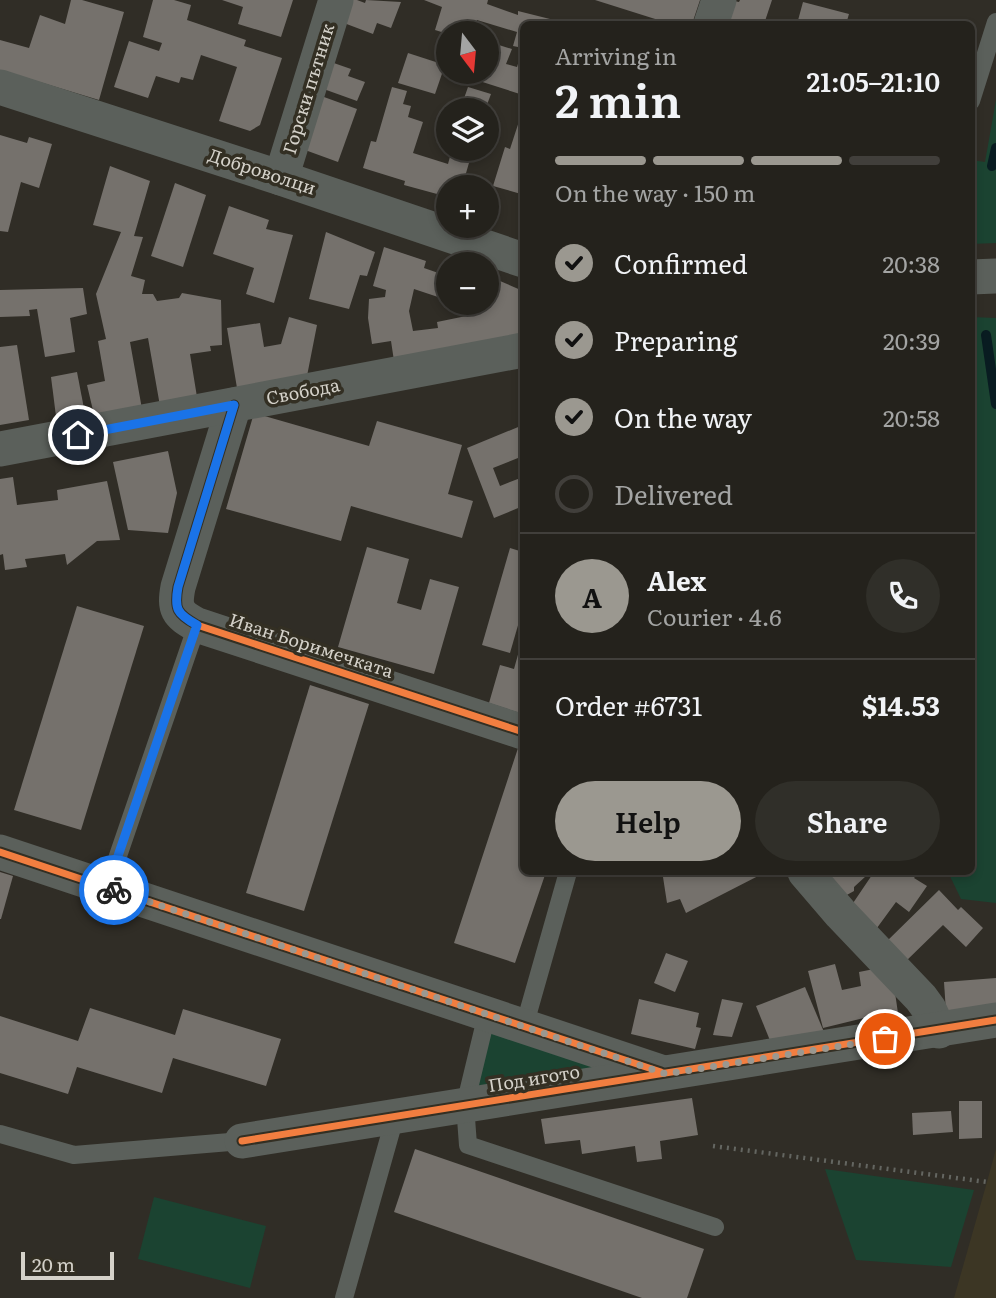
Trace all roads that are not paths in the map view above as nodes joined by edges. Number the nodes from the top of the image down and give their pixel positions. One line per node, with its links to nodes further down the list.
1 (337, 0): 7 (street, Горски пътник)
2 (719, 0): 3 (street)
3 (712, 21)
4 (996, 22): 6 (lane)
5 (0, 87): 7 (street, Доброволци)
6 (975, 88)
7 (281, 178): 8 (street, Доброволци)
8 (520, 259)
9 (996, 276): 10 (street)
10 (975, 277)
11 (520, 351): 12 (street, Свобода)
12 (234, 405): 13 (street, Свобода); 14 (street)
13 (0, 449)
14 (197, 625): 15 (street, Иван Боримечката); 19 (lane)
15 (520, 731)
16 (0, 852): 19 (street)
17 (567, 875): 22 (lane)
18 (808, 875): 23 (street)
19 (107, 888): 20 (street)
20 (487, 1014): 22 (street); 25 (lane)
21 (996, 1020): 23 (street, Под игото)
22 (524, 1027): 24 (street)
23 (939, 1031): 24 (street, Под игото)
24 (666, 1074): 25 (street, Под игото)
25 (464, 1105): 26 (street, Под игото); 29 (lane)
26 (396, 1117): 28 (street, Под игото); 30 (lane)
27 (0, 1134): 28 (lane, Под игото)
28 (242, 1141)
29 (715, 1227)
30 (344, 1298)

